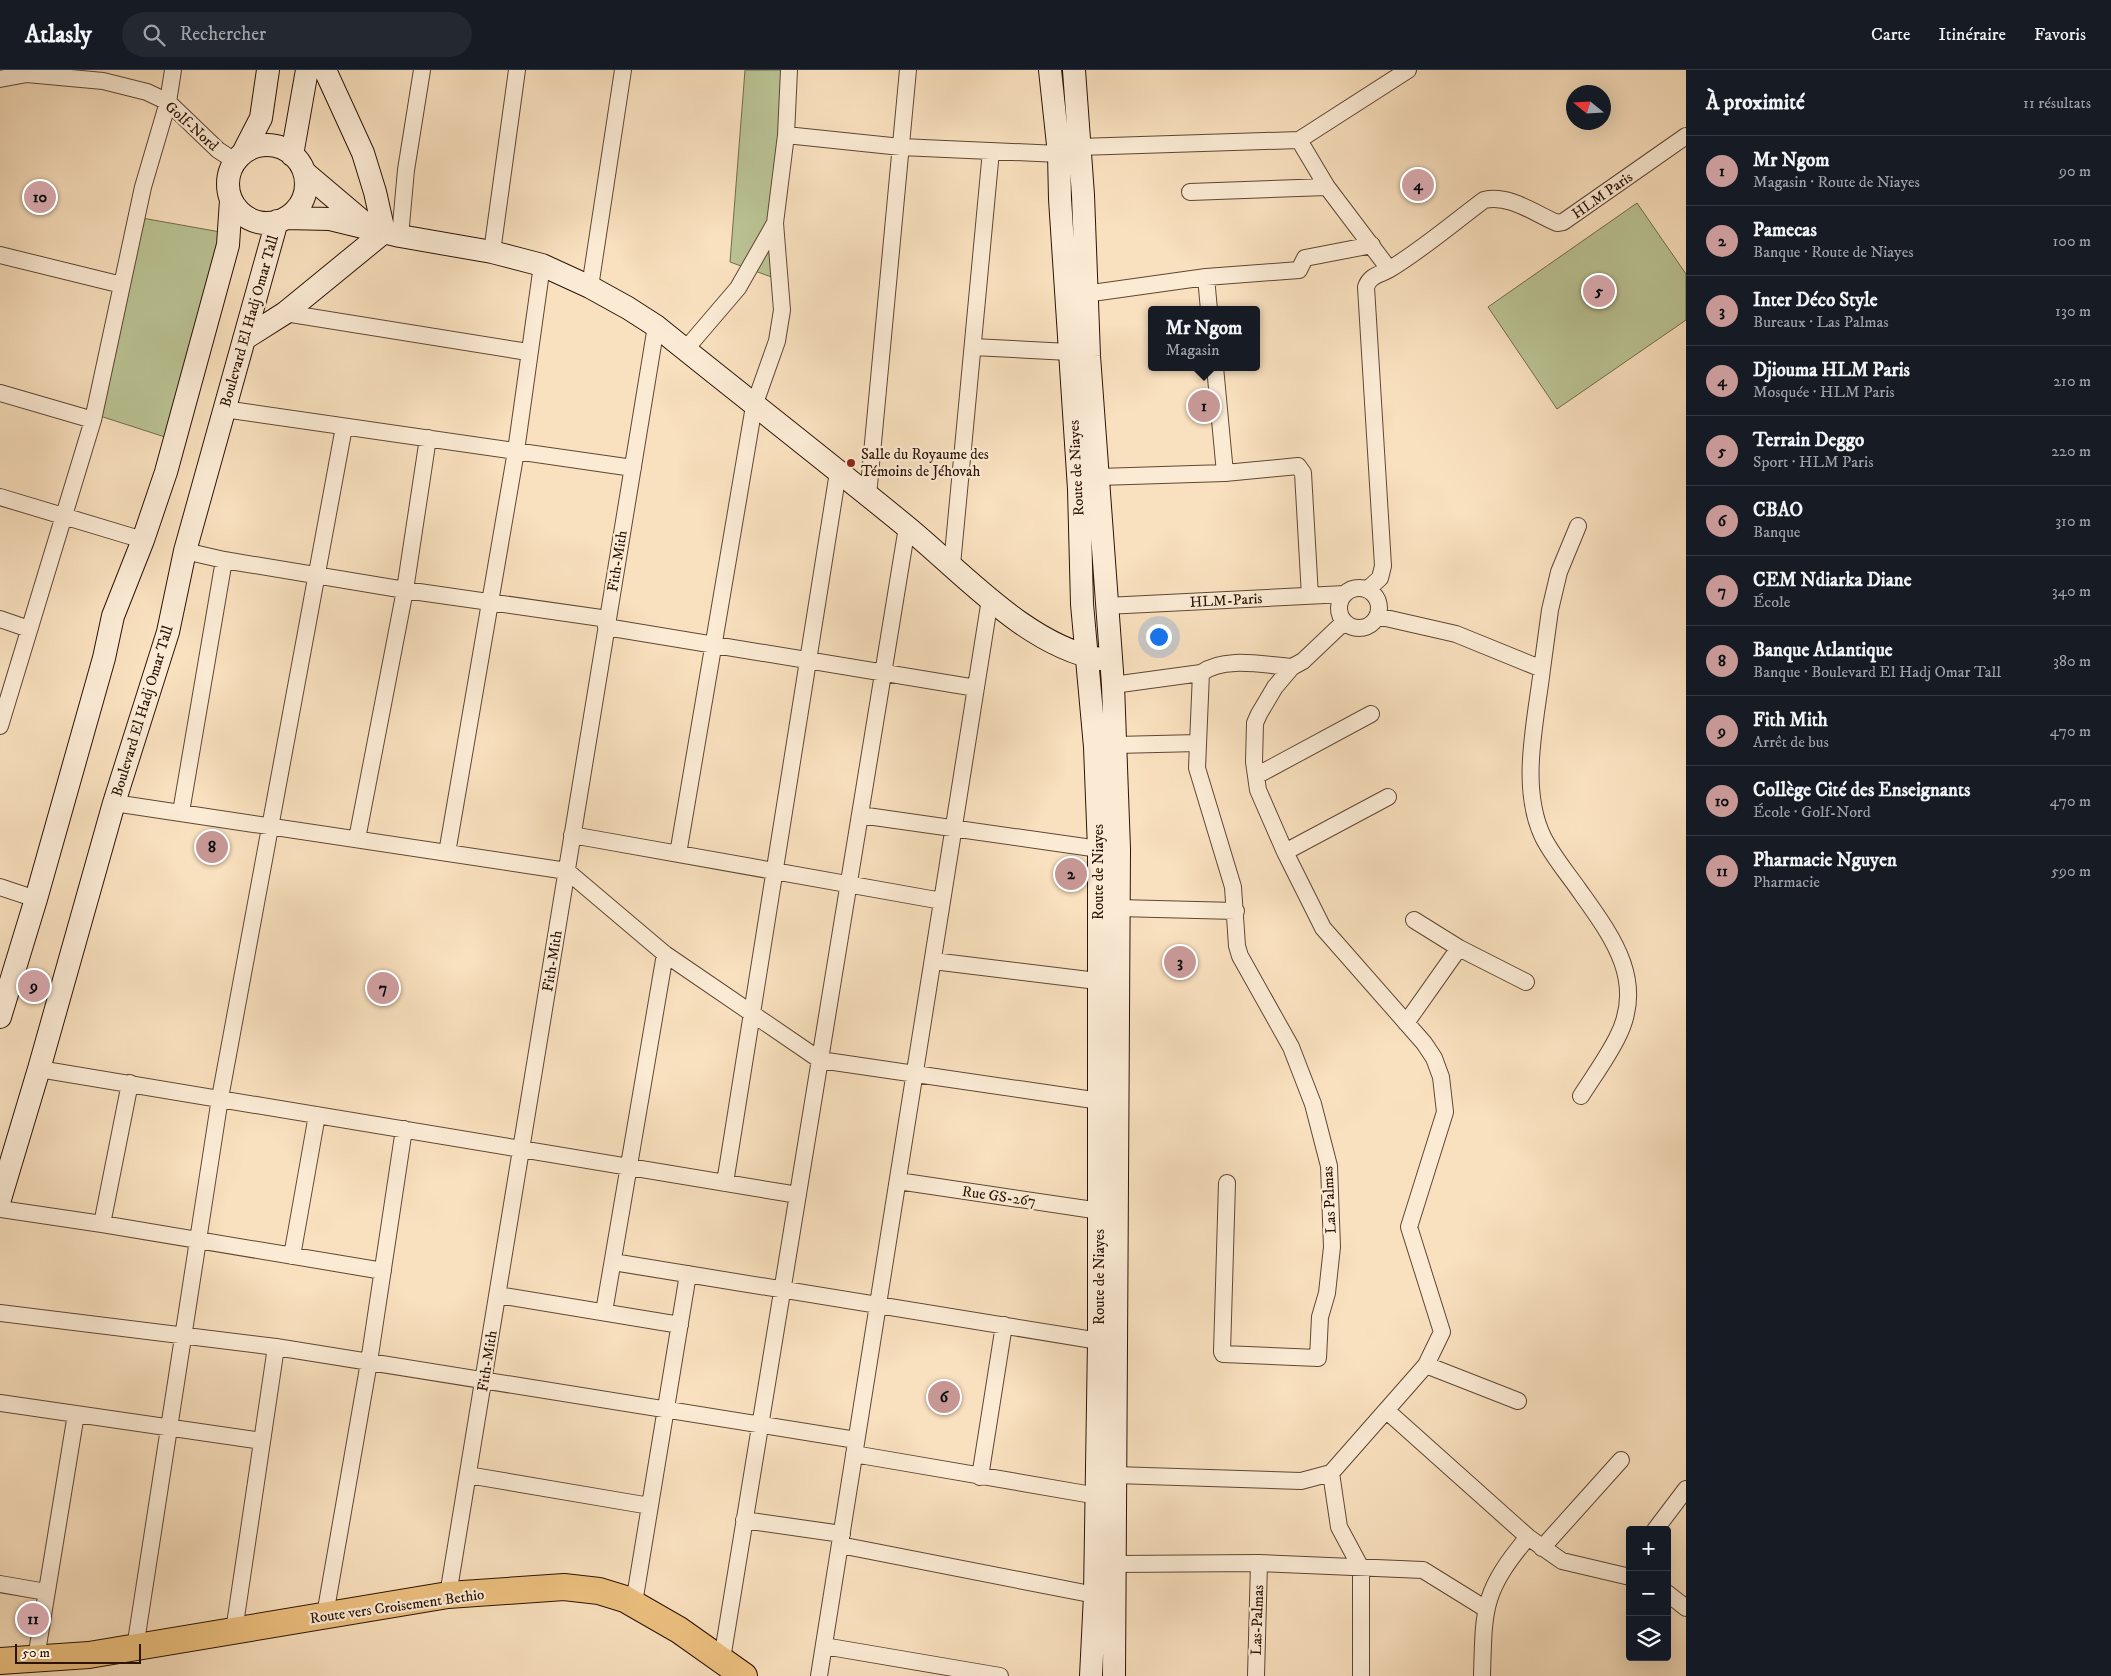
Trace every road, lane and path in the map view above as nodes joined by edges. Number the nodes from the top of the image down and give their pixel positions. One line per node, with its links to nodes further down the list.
1 (173, 70): 15 (street)
2 (268, 70): 22 (main road)
3 (307, 70): 23 (main road, Boulevard El Hadj Omar Tall)
4 (326, 70): 29 (main road)
5 (422, 70): 29 (street)
6 (517, 70): 31 (street)
7 (622, 70): 37 (street)
8 (790, 70): 16 (street)
9 (908, 70): 19 (street)
10 (1050, 70): 20 (main road, Route de Niayes)
11 (1074, 70): 20 (main road, Route de Niayes)
12 (1408, 70): 18 (street)
13 (27, 72): 14 (street, Golf-Nord); 15 (street, Golf-Nord)
14 (0, 79)
15 (168, 102): 22 (street, Golf-Nord); 36 (street)
16 (786, 135): 19 (street); 28 (street)
17 (1686, 136): 34 (street, HLM Paris)
18 (1299, 140): 20 (street); 24 (street)
19 (901, 147): 21 (street); 59 (street)
20 (1069, 150): 21 (street); 38 (main road, Route de Niayes); 46 (main road, Route de Niayes)
21 (991, 151): 43 (street)
22 (239, 157): 23 (main road); 26 (main road)
23 (298, 164): 27 (main road, Boulevard El Hadj Omar Tall); 29 (main road)
24 (1327, 187): 25 (street); 30 (street)
25 (1190, 192)
26 (231, 200): 27 (main road, Boulevard El Hadj Omar Tall); 64 (main road)
27 (282, 220): 29 (main road); 42 (main road, Boulevard El Hadj Omar Tall)
28 (775, 223): 44 (street); 49 (street)
29 (385, 233): 31 (main road); 40 (main road)
30 (1372, 244): 34 (street); 35 (street)
31 (492, 252): 33 (main road)
32 (0, 254): 36 (street)
33 (542, 265): 37 (main road); 45 (street)
34 (1390, 269): 70 (street)
35 (1206, 277): 38 (street); 39 (street)
36 (122, 285): 51 (street)
37 (590, 287): 41 (main road)
38 (1086, 294): 58 (main road, Route de Niayes)
39 (1209, 306)
40 (285, 313): 42 (main road); 45 (street)
41 (656, 326): 44 (main road); 55 (street, Fith-Mith)
42 (244, 339): 50 (main road, Boulevard El Hadj Omar Tall)
43 (973, 347): 46 (street); 67 (street)
44 (685, 350): 49 (main road)
45 (528, 352): 54 (street)
46 (1069, 352): 82 (main road, Route de Niayes)
47 (1215, 371): 57 (street)
48 (0, 393): 51 (street)
49 (754, 406): 56 (main road); 81 (street)
50 (224, 409): 52 (street); 65 (main road, Boulevard El Hadj Omar Tall)
51 (93, 420): 61 (street)
52 (344, 428): 53 (street); 68 (street)
53 (428, 438): 54 (street); 69 (street)
54 (516, 451): 55 (street); 74 (street)
55 (632, 468): 79 (street, Fith-Mith)
56 (838, 472): 59 (main road); 83 (street)
57 (1225, 473): 58 (street); 72 (street)
58 (1099, 477): 75 (main road, Route de Niayes)
59 (868, 496): 63 (main road)
60 (0, 497): 61 (street)
61 (64, 517): 64 (street); 80 (street)
62 (1578, 526): 86 (street)
63 (907, 527): 67 (main road); 87 (street)
64 (143, 540): 112 (main road)
65 (185, 550): 66 (street); 97 (main road, Boulevard El Hadj Omar Tall)
66 (224, 560): 68 (street); 98 (street)
67 (952, 565): 73 (main road)
68 (317, 575): 69 (street); 100 (street)
69 (405, 590): 74 (street); 103 (street)
70 (1367, 590): 71 (street); 76 (street)
71 (1345, 594): 72 (street, HLM-Paris); 78 (street)
72 (1310, 596): 75 (street, HLM-Paris)
73 (990, 599): 82 (main road); 90 (street)
74 (489, 602): 79 (street); 106 (street)
75 (1106, 606): 84 (main road, Route de Niayes)
76 (1377, 616): 78 (street); 86 (street)
77 (0, 619): 80 (street)
78 (1344, 622): 85 (street)
79 (607, 623): 81 (street); 102 (street, Fith-Mith)
80 (29, 629): 92 (street)
81 (712, 644): 83 (street); 107 (street)
82 (1088, 657): 84 (main road); 104 (main road, Route de Niayes)
83 (809, 660): 87 (street); 109 (street)
84 (1111, 661): 89 (main road, Route de Niayes)
85 (1292, 667): 88 (street); 95 (street)
86 (1542, 669): 129 (street)
87 (883, 672): 90 (street); 99 (street)
88 (1201, 673): 89 (street); 93 (street)
89 (1113, 685): 94 (main road, Route de Niayes)
90 (976, 688): 101 (street)
91 (1372, 714): 95 (street)
92 (0, 726)
93 (1198, 743): 94 (street); 115 (street)
94 (1116, 745): 114 (main road, Route de Niayes)
95 (1256, 776): 105 (street)
96 (1388, 797): 105 (street)
97 (114, 803): 98 (street); 126 (main road, Boulevard El Hadj Omar Tall)
98 (181, 812): 100 (street)
99 (860, 815): 101 (street); 110 (street)
100 (270, 827): 103 (street); 130 (street)
101 (954, 830): 104 (street); 113 (street)
102 (572, 835): 107 (street); 108 (street, Fith-Mith)
103 (357, 839): 106 (street)
104 (1099, 849): 120 (main road, Route de Niayes)
105 (1285, 852): 124 (street)
106 (447, 853): 108 (street)
107 (678, 854): 109 (street)
108 (567, 870): 118 (street); 134 (street, Fith-Mith)
109 (775, 871): 110 (street); 122 (street)
110 (848, 884): 113 (street); 125 (street)
111 (0, 887): 112 (street)
112 (36, 899): 123 (main road)
113 (942, 901): 119 (street)
114 (1118, 908): 115 (street); 174 (main road, Route de Niayes)
115 (1236, 911): 138 (street, Las Palmas)
116 (1414, 920): 117 (street)
117 (1460, 948): 121 (street); 124 (street)
118 (665, 954): 122 (street); 135 (street)
119 (933, 961): 120 (street); 127 (street)
120 (1097, 980): 131 (main road, Route de Niayes)
121 (1526, 982)
122 (751, 1013): 125 (street); 137 (street)
123 (0, 1017)
124 (1406, 1023): 160 (street)
125 (820, 1060): 127 (street); 139 (street)
126 (40, 1069): 128 (street); 140 (main road, Boulevard El Hadj Omar Tall)
127 (915, 1072): 131 (street); 136 (street)
128 (130, 1083): 130 (street); 143 (street)
129 (1581, 1096)
130 (220, 1098): 132 (street); 144 (street)
131 (1100, 1101): 142 (main road, Route de Niayes)
132 (317, 1115): 133 (street); 145 (street)
133 (404, 1129): 134 (street); 147 (street)
134 (521, 1149): 135 (street); 150 (street, Fith-Mith)
135 (629, 1167): 137 (street); 146 (street)
136 (898, 1181): 142 (street, Rue GS-267); 151 (street)
137 (725, 1183): 139 (street)
138 (1227, 1183)
139 (798, 1195): 149 (street)
140 (0, 1199)
141 (0, 1209): 143 (street)
142 (1100, 1211): 157 (main road, Route de Niayes)
143 (102, 1224): 144 (street)
144 (197, 1240): 145 (street); 156 (street)
145 (292, 1256): 147 (street)
146 (613, 1262): 148 (street); 152 (street)
147 (383, 1271): 159 (street)
148 (688, 1274): 149 (street); 154 (street)
149 (782, 1289): 151 (street); 167 (street)
150 (498, 1295): 152 (street); 161 (street, Fith-Mith)
151 (878, 1304): 155 (street); 170 (street)
152 (604, 1312): 154 (street)
153 (0, 1313): 156 (street)
154 (680, 1325): 164 (street)
155 (1004, 1325): 157 (street); 175 (street)
156 (182, 1336): 158 (street); 168 (street)
157 (1099, 1341): 177 (main road, Route de Niayes)
158 (276, 1347): 159 (street); 169 (street)
159 (369, 1362): 161 (street); 196 (street)
160 (1426, 1365): 162 (street); 165 (street)
161 (483, 1380): 164 (street); 173 (street, Fith-Mith)
162 (1518, 1401)
163 (0, 1403): 166 (street)
164 (666, 1410): 167 (street); 178 (street)
165 (1387, 1410): 172 (street); 181 (street)
166 (76, 1414): 168 (street); 189 (street)
167 (760, 1425): 170 (street); 179 (street)
168 (168, 1427): 169 (street); 199 (street)
169 (262, 1441): 197 (street)
170 (855, 1447): 175 (street); 182 (street)
171 (1621, 1460): 183 (street)
172 (1331, 1473): 174 (street); 186 (street)
173 (468, 1474): 178 (street); 190 (street, Fith-Mith)
174 (1115, 1475): 185 (main road, Route de Niayes)
175 (980, 1477): 177 (street)
176 (1686, 1489): 180 (street)
177 (1098, 1496): 191 (main road, Route de Niayes)
178 (650, 1506): 193 (street)
179 (744, 1520): 182 (street); 202 (street)
180 (1658, 1526)
181 (1528, 1537): 183 (street); 194 (street)
182 (841, 1540): 191 (street); 198 (street)
183 (1542, 1548): 187 (street)
184 (1259, 1563): 185 (street); 186 (street); 211 (street, Las-Palmas)
185 (1114, 1564): 210 (main road, Route de Niayes)
186 (1361, 1568): 194 (street); 212 (street)
187 (1626, 1575)
188 (0, 1584): 189 (street)
189 (46, 1592): 201 (street)
190 (448, 1595): 193 (main road, Route vers Croisement Bethio); 196 (main road, Route vers Croisement Bethio)
191 (1095, 1595): 209 (main road, Route de Niayes)
192 (1671, 1596): 195 (street)
193 (634, 1603): 202 (main road, Route vers Croisement Bethio)
194 (1486, 1608): 213 (street)
195 (1686, 1608)
196 (325, 1615): 197 (main road, Route vers Croisement Bethio)
197 (234, 1631): 199 (main road, Route vers Croisement Bethio)
198 (824, 1646): 204 (street); 207 (street)
199 (135, 1648): 200 (main road, Route vers Croisement Bethio)
200 (89, 1655): 201 (main road, Route vers Croisement Bethio); 205 (main road, Route vers Croisement Bethio)
201 (36, 1658): 203 (main road, Route vers Croisement Bethio)
202 (722, 1659): 206 (main road, Route vers Croisement Bethio)
203 (0, 1661)
204 (935, 1670): 208 (street)
205 (4, 1676)
206 (744, 1676)
207 (819, 1676)
208 (1000, 1676)
209 (1091, 1676)
210 (1114, 1676)
211 (1256, 1676)
212 (1361, 1676)
213 (1482, 1676)

